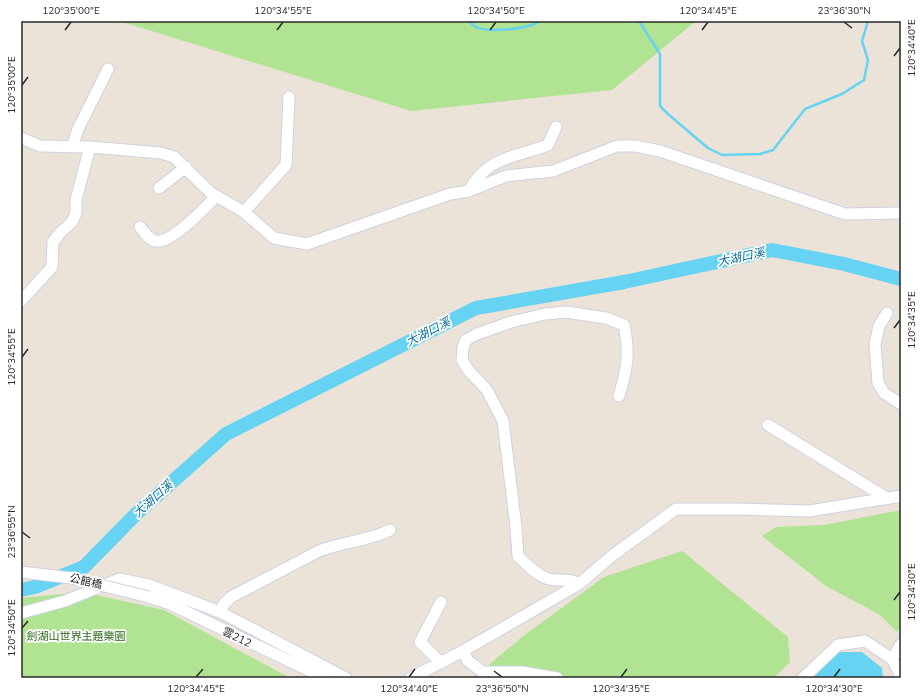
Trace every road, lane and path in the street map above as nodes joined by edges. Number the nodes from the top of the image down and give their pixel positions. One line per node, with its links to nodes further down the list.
1 (108, 69): 5 (street)
2 (289, 97): 11 (street)
3 (556, 127): 9 (street)
4 (21, 138): 5 (street)
5 (72, 147): 6 (street)
6 (90, 147): 7 (street); 14 (street)
7 (186, 167): 8 (street); 10 (street)
8 (159, 188)
9 (469, 191): 11 (street); 12 (street)
10 (217, 196): 11 (street); 13 (street)
11 (244, 212)
12 (901, 213)
13 (140, 227)
14 (21, 301)
15 (887, 313): 17 (street)
16 (619, 396): 23 (street)
17 (901, 404)
18 (768, 425): 20 (street)
19 (901, 496): 20 (street)
20 (888, 499): 23 (street)
21 (390, 530): 26 (street)
22 (21, 572): 24 (street, 公館橋 / 雲212, bridge)
23 (579, 584): 29 (street)
24 (149, 597): 33 (street, 雲212 / 雲212)
25 (440, 602): 31 (street)
26 (220, 612): 27 (street); 34 (street)
27 (21, 613)
28 (901, 644): 30 (street)
29 (463, 651): 31 (street); 36 (street)
30 (892, 659): 32 (street); 37 (street); 38 (street)
31 (441, 663): 35 (street)
32 (901, 676)
33 (325, 678)
34 (346, 678)
35 (411, 678)
36 (557, 678)
37 (803, 678)
38 (892, 678)

